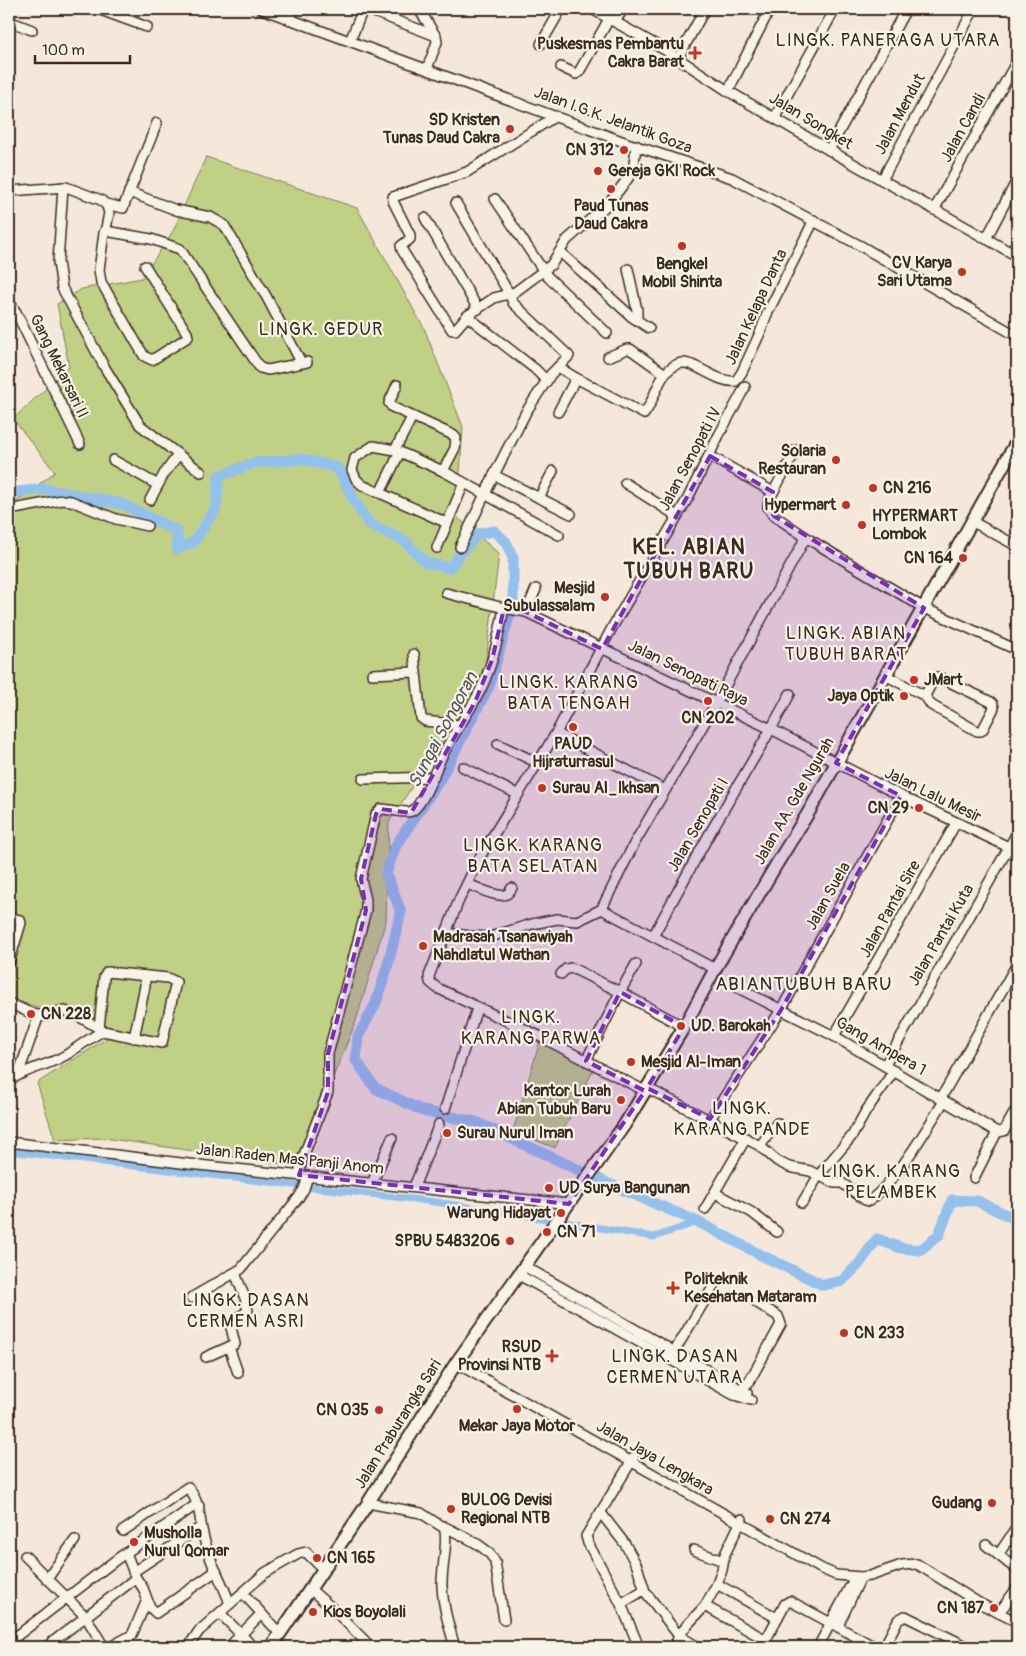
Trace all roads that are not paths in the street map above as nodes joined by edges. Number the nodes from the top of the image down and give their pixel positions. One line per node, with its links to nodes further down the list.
1 (98, 9): 17 (street)
2 (262, 9): 14 (street, Jalan I.G.K. Jelantik Goza)
3 (294, 9): 14 (street)
4 (365, 9): 19 (street); 20 (street)
5 (417, 9): 19 (street)
6 (561, 9): 21 (street)
7 (592, 9): 15 (street, Jalan Songket)
8 (623, 9): 15 (street)
9 (706, 9): 22 (street)
10 (770, 9): 26 (street)
11 (835, 9): 28 (street)
12 (906, 9): 31 (street)
13 (974, 9): 32 (street, Jalan Mendut)
14 (290, 20): 20 (street, Jalan I.G.K. Jelantik Goza)
15 (612, 20): 22 (street, Jalan Songket); 24 (street)
16 (9, 21): 18 (street)
17 (147, 27)
18 (32, 30)
19 (436, 36): 25 (street)
20 (350, 41): 25 (street, Jalan I.G.K. Jelantik Goza)
21 (540, 44)
22 (676, 57): 26 (street, Jalan Songket)
23 (1017, 61): 40 (street, Jalan Candi)
24 (561, 67)
25 (427, 68): 27 (street, Jalan I.G.K. Jelantik Goza)
26 (728, 91): 28 (street, Jalan Songket)
27 (556, 116): 30 (street, Jalan I.G.K. Jelantik Goza); 54 (street)
28 (775, 117): 31 (street, Jalan Songket)
29 (157, 123): 36 (street)
30 (636, 146): 42 (street, Jalan I.G.K. Jelantik Goza); 46 (street)
31 (830, 150): 32 (street, Jalan Songket)
32 (882, 180): 40 (street, Jalan Songket)
33 (1017, 180): 44 (street)
34 (62, 187): 35 (street); 38 (street); 72 (street)
35 (9, 191)
36 (129, 192): 38 (street); 43 (street)
37 (495, 199): 50 (street)
38 (103, 202): 43 (street)
39 (456, 203): 51 (street)
40 (934, 210): 44 (street, Jalan Songket)
41 (425, 218): 53 (street)
42 (814, 220): 58 (street, Jalan I.G.K. Jelantik Goza); 61 (street, Jalan Kelapa Danta)
43 (106, 229): 48 (street)
44 (986, 239): 47 (street, Jalan Songket)
45 (1017, 242): 47 (street)
46 (560, 252): 50 (street); 55 (street)
47 (1014, 254)
48 (145, 266)
49 (628, 269): 55 (street)
50 (544, 270): 51 (street); 57 (street)
51 (510, 294): 53 (street); 60 (street)
52 (9, 302): 69 (street, Gang Mekarsari II)
53 (478, 309): 54 (street)
54 (467, 316): 63 (street)
55 (637, 320): 56 (street)
56 (648, 328)
57 (607, 333)
58 (1017, 336)
59 (608, 357): 61 (street)
60 (558, 367): 62 (street); 63 (street)
61 (665, 374): 62 (street)
62 (576, 378): 66 (street)
63 (547, 381): 78 (street)
64 (397, 386): 67 (street)
65 (745, 387): 73 (street, Jalan Senopati IV)
66 (558, 412)
67 (412, 417): 71 (street); 75 (street)
68 (1017, 441): 90 (main road, Jalan AA. Gde Ngurah)
69 (80, 444)
70 (796, 450): 82 (street)
71 (398, 451): 75 (street); 83 (street); 83 (street)
72 (178, 455): 77 (street); 81 (street)
73 (710, 456): 82 (street); 89 (street, Jalan Senopati IV)
74 (113, 460): 81 (street)
75 (443, 471): 79 (street)
76 (553, 471): 85 (street)
77 (201, 472)
78 (494, 474): 84 (street); 85 (street)
79 (464, 483): 84 (street); 91 (street)
80 (625, 483): 89 (street)
81 (158, 486): 86 (street)
82 (773, 492): 94 (street)
83 (380, 493): 91 (street)
84 (485, 495): 93 (street); 97 (street)
85 (539, 498): 88 (street)
86 (150, 500)
87 (9, 510): 92 (street)
88 (571, 514)
89 (677, 516): 103 (street, Jalan Senopati IV)
90 (973, 522): 95 (street); 101 (main road, Jalan AA. Gde Ngurah)
91 (446, 523): 96 (street)
92 (147, 526)
93 (559, 535)
94 (806, 537): 101 (street); 111 (street)
95 (1017, 546)
96 (437, 548)
97 (460, 548)
98 (536, 589): 102 (street)
99 (446, 593): 100 (street, Jalan Senopati Raya)
100 (506, 608): 102 (street, Jalan Senopati Raya); 112 (street)
101 (924, 608): 104 (street); 108 (main road, Jalan AA. Gde Ngurah)
102 (523, 611): 103 (street, Jalan Senopati Raya)
103 (602, 649): 111 (street, Jalan Senopati Raya); 114 (street, Jalan Senopati IV)
104 (1017, 650)
105 (414, 654): 106 (street)
106 (415, 672): 107 (street); 112 (street)
107 (372, 674)
108 (885, 675): 110 (street); 117 (main road, Jalan AA. Gde Ngurah)
109 (790, 694): 113 (street, Jalan Senopati I)
110 (925, 696): 110 (street)
111 (716, 703): 113 (street, Jalan Senopati Raya); 121 (street)
112 (459, 726): 119 (street)
113 (771, 730): 117 (street, Jalan Senopati Raya); 132 (street, Jalan Senopati I)
114 (556, 733): 116 (street, Jalan Senopati IV); 121 (street)
115 (498, 744): 116 (street)
116 (538, 763): 122 (street, Jalan Senopati IV)
117 (836, 763): 123 (street, Jalan Lalu Mesir); 136 (main road, Jalan AA. Gde Ngurah)
118 (463, 767): 122 (street)
119 (434, 777): 120 (street); 169 (street)
120 (363, 779)
121 (666, 790): 129 (street)
122 (517, 794): 127 (street, Jalan Senopati IV)
123 (902, 796): 124 (street, Jalan Lalu Mesir); 143 (street, Jalan Suela)
124 (956, 823): 126 (street, Jalan Lalu Mesir); 147 (street, Jalan Pantai Sire)
125 (1017, 833): 126 (street, Jalan Pantai Kuta)
126 (1013, 849): 150 (street, Jalan Pantai Kuta)
127 (468, 884): 128 (street); 131 (street, Jalan Senopati IV)
128 (512, 888)
129 (602, 909): 131 (street); 132 (street)
130 (9, 916): 133 (street)
131 (447, 932): 142 (street, Jalan Senopati IV)
132 (652, 936): 136 (street)
133 (9, 963)
134 (636, 964): 140 (street)
135 (1017, 964): 155 (street)
136 (715, 969): 145 (main road, Jalan AA. Gde Ngurah)
137 (561, 974): 140 (street)
138 (145, 977): 146 (street); 148 (street); 148 (street)
139 (738, 988): 143 (street, Gang Ampera 1)
140 (620, 992): 145 (street); 149 (street)
141 (9, 1003): 144 (street)
142 (477, 1008): 149 (street); 157 (street)
143 (781, 1010): 147 (street, Gang Ampera 1); 158 (street, Jalan Suela)
144 (39, 1016): 146 (street); 152 (street)
145 (684, 1027): 154 (main road, Jalan AA. Gde Ngurah)
146 (101, 1030): 148 (street); 152 (street)
147 (834, 1036): 150 (street, Gang Ampera 1)
148 (134, 1038)
149 (586, 1061): 154 (street)
150 (885, 1065): 151 (street, Gang Ampera 1)
151 (894, 1070): 155 (street, Gang Ampera 1); 167 (street)
152 (18, 1075): 153 (street)
153 (9, 1082)
154 (646, 1089): 158 (street); 166 (main road, Jalan AA. Gde Ngurah)
155 (942, 1100): 161 (street, Gang Ampera 1); 167 (street)
156 (1017, 1108): 161 (street)
157 (445, 1109)
158 (710, 1119): 163 (street)
159 (776, 1123): 165 (street)
160 (439, 1124): 171 (street)
161 (1001, 1130): 168 (street)
162 (392, 1138): 170 (street)
163 (746, 1138): 165 (street); 172 (street)
164 (9, 1142): 169 (street, Jalan Raden Mas Panji Anom)
165 (760, 1146): 167 (street)
166 (592, 1173): 174 (main road, Jalan Praburangka Sari)
167 (819, 1175): 173 (street)
168 (974, 1178)
169 (304, 1181): 170 (street, Jalan Raden Mas Panji Anom); 178 (street)
170 (372, 1183): 171 (street, Jalan Raden Mas Panji Anom)
171 (414, 1187): 174 (street, Jalan Raden Mas Panji Anom)
172 (715, 1194): 175 (street); 176 (street)
173 (802, 1203)
174 (569, 1204): 177 (main road, Jalan Praburangka Sari)
175 (705, 1209)
176 (777, 1232)
177 (521, 1270): 182 (street); 186 (main road, Jalan Praburangka Sari)
178 (236, 1273): 180 (street); 183 (street)
179 (713, 1287): 184 (street)
180 (191, 1298)
181 (757, 1303): 189 (street)
182 (605, 1318): 184 (street); 187 (street)
183 (229, 1347): 185 (street); 188 (street)
184 (674, 1352): 187 (street)
185 (206, 1357)
186 (457, 1360): 191 (street, Jalan Jaya Lengkara); 192 (main road, Jalan Praburangka Sari)
187 (683, 1362): 189 (street)
188 (238, 1373)
189 (740, 1393): 190 (street)
190 (752, 1398)
191 (633, 1459): 194 (street); 195 (street, Jalan Jaya Lengkara)
192 (368, 1502): 196 (street); 207 (main road, Jalan Praburangka Sari)
193 (199, 1506): 197 (street); 199 (street); 203 (street)
194 (601, 1512): 216 (street); 221 (street)
195 (741, 1521): 206 (street); 211 (street, Jalan Jaya Lengkara)
196 (443, 1526): 228 (street); 245 (street)
197 (201, 1527): 209 (street); 210 (street)
198 (1017, 1528): 204 (street)
199 (123, 1531)
200 (75, 1540): 212 (street)
201 (986, 1545): 204 (street)
202 (694, 1550): 206 (street)
203 (126, 1553): 210 (street); 218 (street)
204 (998, 1554): 208 (street)
205 (25, 1556): 212 (street)
206 (723, 1561): 213 (street)
207 (323, 1569): 215 (main road, Jalan Praburangka Sari); 217 (street)
208 (1017, 1570)
209 (216, 1571): 219 (street); 220 (street)
210 (135, 1575): 219 (street); 226 (street)
211 (858, 1577): 224 (street, Jalan Jaya Lengkara); 230 (street)
212 (47, 1579): 218 (street)
213 (717, 1584): 222 (street); 227 (street)
214 (1017, 1588): 224 (street)
215 (310, 1589): 232 (main road, Jalan Praburangka Sari); 236 (street)
216 (644, 1590): 221 (street); 233 (street)
217 (243, 1593): 220 (street); 225 (street)
218 (66, 1597): 226 (street); 234 (street)
219 (147, 1600): 241 (street)
220 (230, 1604): 223 (street)
221 (620, 1604): 246 (street)
222 (704, 1606): 233 (street); 235 (street)
223 (220, 1613): 231 (street); 237 (street)
224 (999, 1613): 229 (street, Jalan Jaya Lengkara)
225 (261, 1614): 231 (street); 232 (street)
226 (86, 1617): 239 (street); 240 (street)
227 (777, 1618): 230 (street); 235 (street)
228 (504, 1620)
229 (1017, 1622)
230 (834, 1624): 249 (street); 250 (street)
231 (241, 1634): 242 (street); 243 (street)
232 (280, 1634): 244 (main road, Jalan Praburangka Sari)
233 (679, 1636): 247 (street); 248 (street)
234 (9, 1641): 238 (street)
235 (764, 1644)
236 (364, 1645)
237 (190, 1646)
238 (15, 1647)
239 (46, 1647)
240 (104, 1647)
241 (110, 1647)
242 (229, 1647)
243 (253, 1647)
244 (271, 1647)
245 (455, 1647)
246 (639, 1647)
247 (674, 1647)
248 (698, 1647)
249 (818, 1647)
250 (875, 1647)
251 (884, 1647): 252 (street)
252 (968, 1647)

